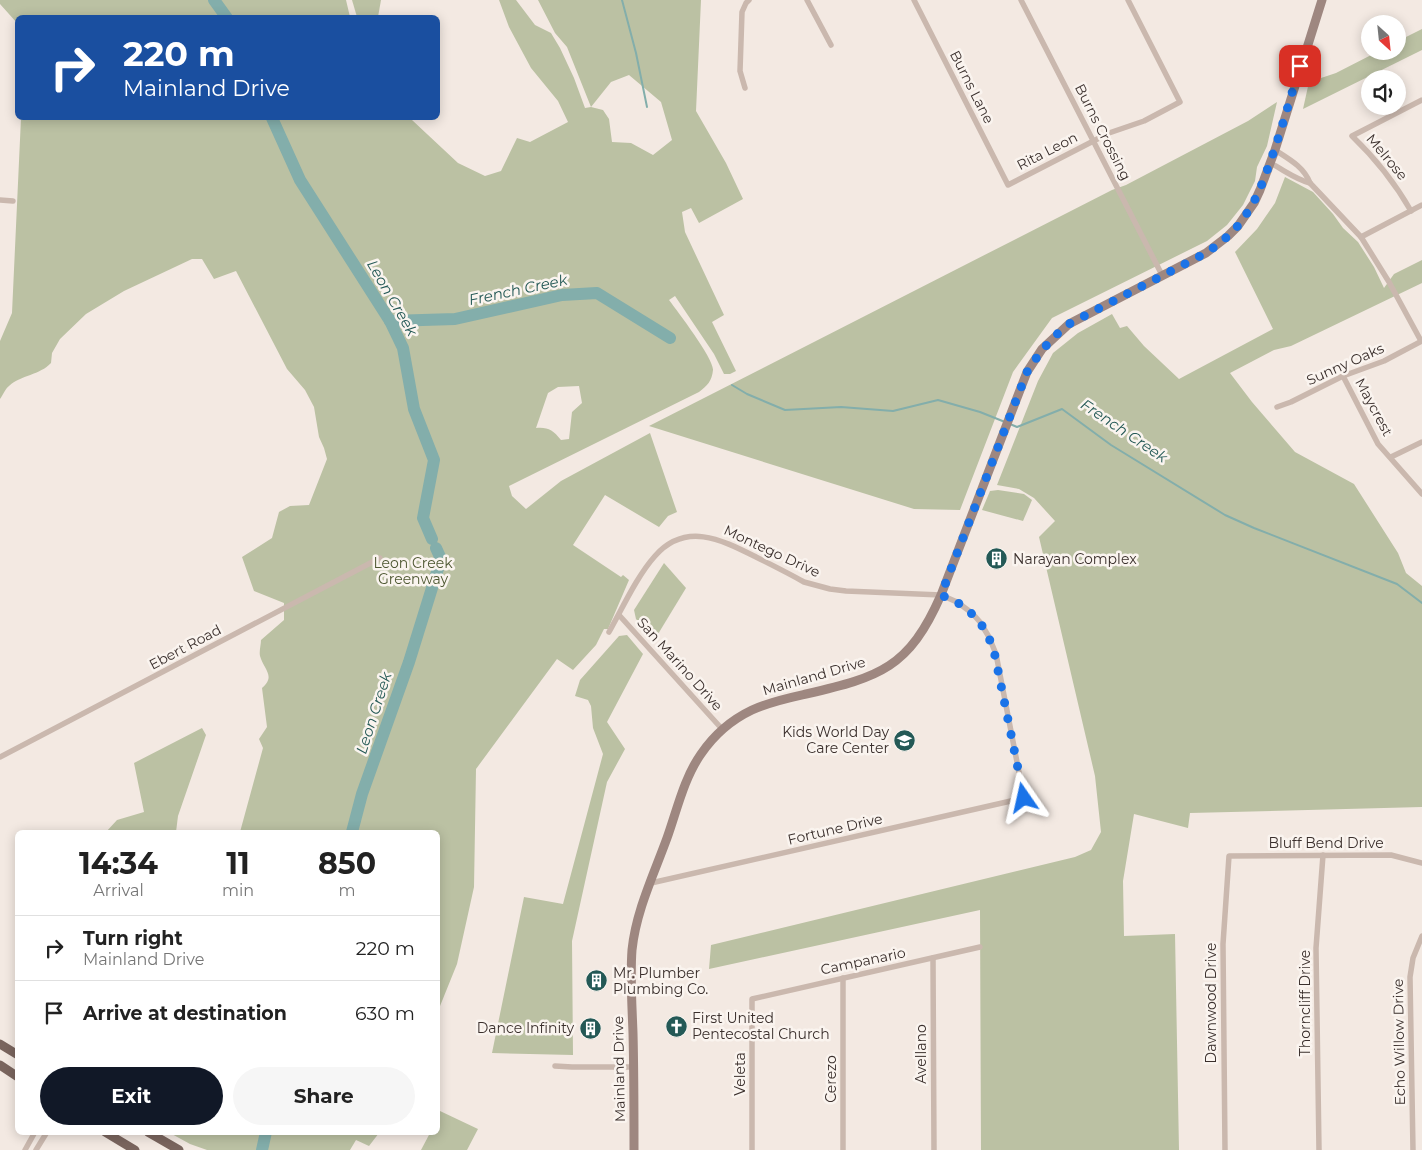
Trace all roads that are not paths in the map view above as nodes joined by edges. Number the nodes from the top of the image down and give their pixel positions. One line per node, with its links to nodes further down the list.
1 (749, 0): 8 (street)
2 (807, 0): 7 (street)
3 (914, 0): 14 (street, Burns Lane)
4 (1022, 0): 10 (street, Burns Crossing)
5 (1128, 0): 10 (street, Rita Leon)
6 (1322, 0): 11 (main road, Mainland Drive)
7 (831, 45)
8 (745, 88)
9 (1422, 100): 18 (street, Melrose)
10 (1094, 141): 14 (street, Rita Leon); 20 (street, Burns Crossing)
11 (1274, 150): 12 (main road, Mainland Drive); 13 (street)
12 (1270, 163): 13 (street); 20 (main road, Mainland Drive)
13 (1310, 183): 19 (street)
14 (1008, 185)
15 (0, 200): 16 (street)
16 (13, 201)
17 (1422, 205): 18 (street)
18 (1411, 211): 19 (street)
19 (1361, 238): 21 (street)
20 (1162, 275): 28 (main road, Mainland Drive)
21 (1421, 341): 22 (street, Sunny Oaks)
22 (1343, 376): 23 (street, Sunny Oaks); 25 (street, Maycrest)
23 (1276, 407)
24 (1422, 442): 25 (street)
25 (1391, 457): 26 (street, Maycrest)
26 (1422, 494)
27 (380, 558): 32 (street, Ebert Road)
28 (941, 595): 29 (street, Montego Drive); 31 (main road, Mainland Drive); 36 (street, Fortune Drive)
29 (619, 615): 30 (street); 31 (street, San Marino Drive)
30 (609, 632)
31 (722, 730): 36 (main road, Mainland Drive)
32 (0, 757)
33 (1323, 855): 34 (street, Bluff Bend Drive); 35 (street, Bluff Bend Drive); 61 (street, Thorncliff Drive)
34 (1229, 856): 60 (street, Dawnwood Drive)
35 (1422, 863)
36 (651, 883): 46 (main road, Mainland Drive)
37 (1422, 936): 62 (street, Echo Willow Drive)
38 (980, 947): 39 (street, Campanario)
39 (934, 958): 40 (street, Campanario); 59 (street, Avellano)
40 (842, 978): 41 (street, Campanario); 58 (street, Cerezo)
41 (752, 999): 57 (street, Veleta)
42 (0, 1044): 43 (main road)
43 (15, 1053)
44 (0, 1065): 47 (main road)
45 (555, 1066): 46 (street)
46 (633, 1067): 56 (main road, Mainland Drive)
47 (15, 1075)
48 (33, 1135): 52 (street)
49 (45, 1135): 53 (street)
50 (110, 1135): 54 (main road)
51 (153, 1135): 55 (main road)
52 (25, 1150)
53 (36, 1150)
54 (134, 1150)
55 (179, 1150)
56 (634, 1150)
57 (752, 1150)
58 (843, 1150)
59 (934, 1150)
60 (1225, 1150)
61 (1319, 1150)
62 (1413, 1150)

